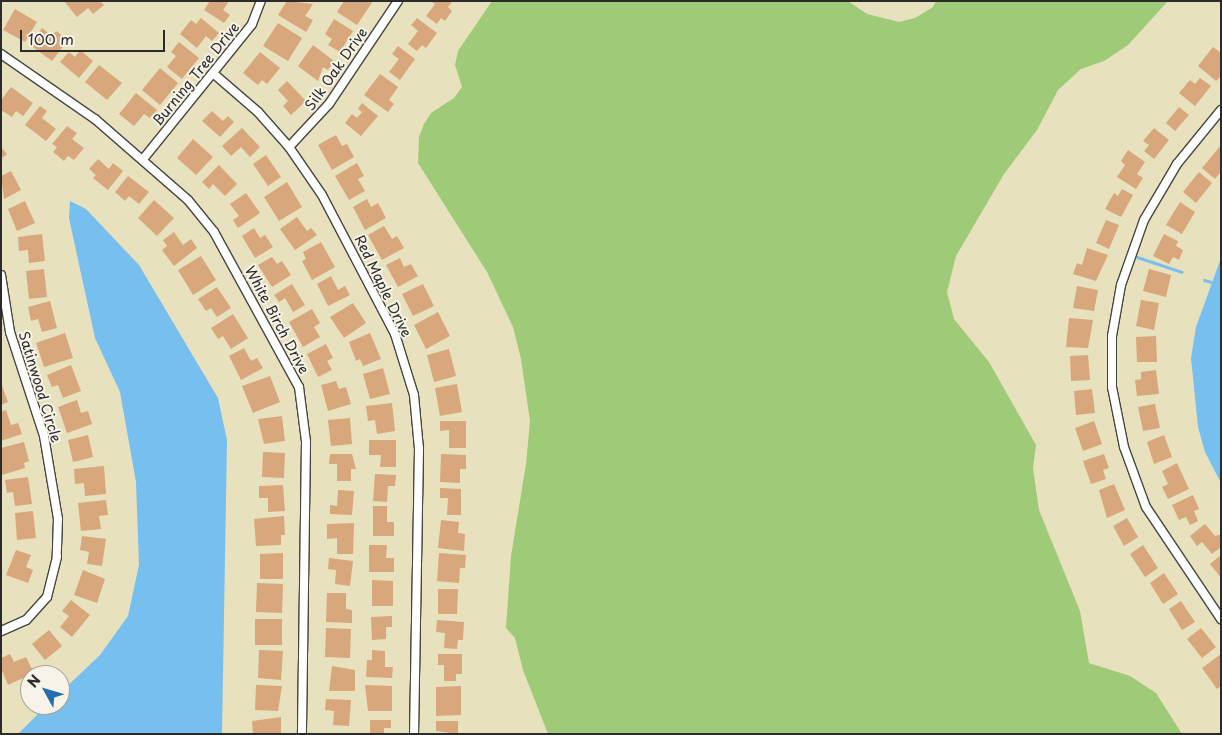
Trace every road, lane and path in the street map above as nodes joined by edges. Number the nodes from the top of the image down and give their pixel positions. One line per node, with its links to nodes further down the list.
1 (261, 1): 4 (street, Burning Tree Drive)
2 (398, 1): 6 (street, Silk Oak Drive)
3 (1, 54): 7 (street, White Birch Drive)
4 (214, 74): 6 (street, Red Maple Drive); 7 (street, Burning Tree Drive)
5 (1221, 110): 9 (street)
6 (289, 146): 12 (street, Red Maple Drive)
7 (144, 158): 11 (street, White Birch Drive)
8 (1, 275): 10 (street, Satinwood Circle)
9 (1221, 619)
10 (1, 631)
11 (302, 734)
12 (414, 734)

